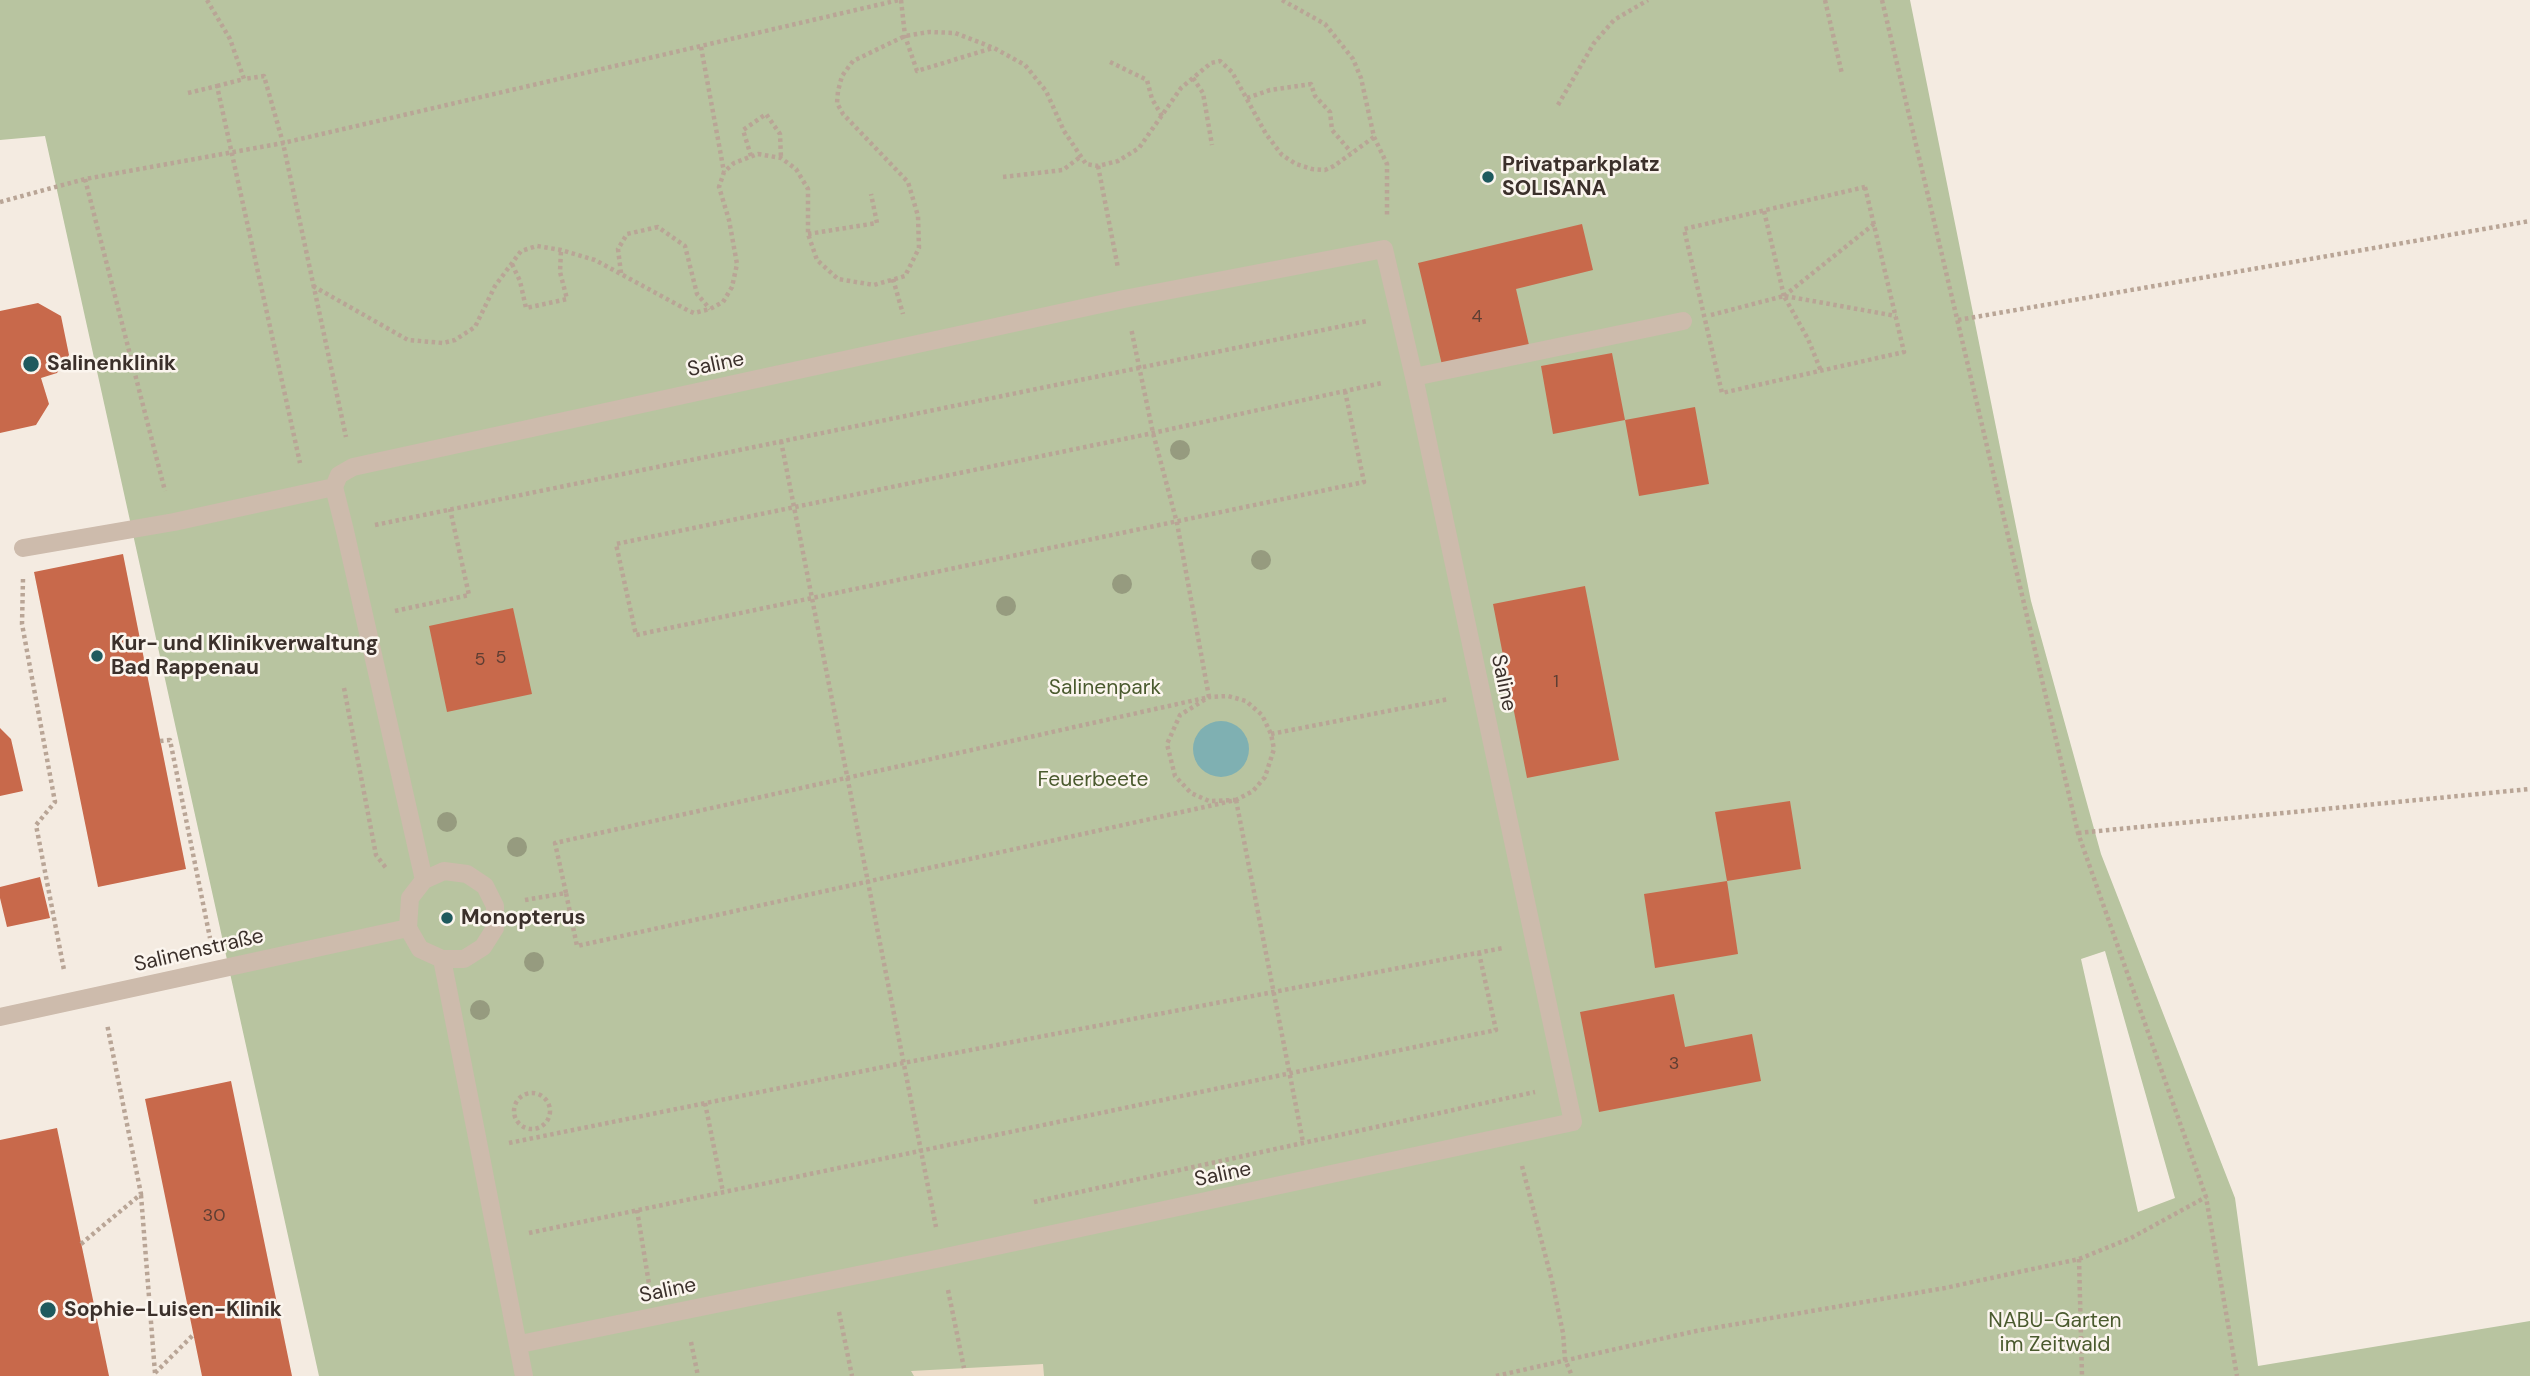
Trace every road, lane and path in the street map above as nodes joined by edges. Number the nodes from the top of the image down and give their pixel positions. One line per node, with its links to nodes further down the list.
1 (208, 0): 13 (path)
2 (900, 0): 7 (path); 8 (path)
3 (1282, 0): 19 (path)
4 (1648, 0): 17 (path)
5 (1825, 0): 11 (path)
6 (1882, 0): 48 (path)
7 (905, 36): 9 (path); 9 (path); 36 (path)
8 (701, 47): 20 (path); 28 (path)
9 (994, 48): 25 (path)
10 (1110, 62): 18 (path)
11 (1842, 74)
12 (1193, 78): 16 (path); 18 (path); 21 (path)
13 (244, 79): 14 (path); 20 (path)
14 (216, 86): 15 (path); 23 (path)
15 (188, 93)
16 (1247, 98): 22 (path); 22 (path)
17 (1558, 105)
18 (1162, 116): 27 (path)
19 (1374, 137): 22 (path); 37 (path)
20 (284, 144): 23 (path); 41 (path)
21 (1212, 145)
22 (1351, 152)
23 (232, 154): 30 (path)
24 (751, 156): 26 (path); 26 (path); 28 (path)
25 (1080, 157): 27 (path); 29 (path)
26 (781, 158): 36 (path)
27 (1098, 166): 43 (path)
28 (724, 172): 44 (path)
29 (1003, 177)
30 (85, 179): 32 (path); 60 (path)
31 (871, 194): 36 (path)
32 (0, 202)
33 (1764, 211): 35 (path); 42 (path); 46 (path)
34 (2530, 221): 48 (path)
35 (1874, 224): 42 (path); 47 (path)
36 (808, 234)
37 (1384, 249): 43 (street, Saline); 45 (street, Saline)
38 (561, 250): 39 (path); 39 (path); 40 (path)
39 (512, 264): 41 (path)
40 (621, 274): 44 (path); 44 (path)
41 (313, 286): 56 (path)
42 (1784, 296): 46 (path); 47 (path); 51 (path)
43 (1124, 299): 50 (path); 56 (street, Saline)
44 (710, 309)
45 (1399, 315): 50 (path); 52 (street, Saline)
46 (1705, 316): 49 (path); 51 (path)
47 (1896, 316): 51 (path)
48 (1958, 320): 73 (path)
49 (1683, 321): 52 (street)
50 (1140, 368): 54 (path); 55 (path)
51 (1821, 371)
52 (1414, 377): 53 (path); 66 (street, Saline)
53 (1345, 391): 54 (path); 61 (path)
54 (1153, 433): 58 (path); 61 (path)
55 (781, 441): 58 (path); 59 (path)
56 (353, 467): 57 (street)
57 (334, 487): 60 (street); 62 (street)
58 (794, 507): 64 (path); 64 (path)
59 (450, 509): 62 (path); 65 (path)
60 (174, 522): 63 (street)
61 (1177, 523): 64 (path); 67 (path)
62 (345, 531): 65 (street)
63 (23, 548): 85 (path)
64 (812, 598): 70 (path)
65 (365, 618): 74 (street)
66 (1482, 692): 68 (path); 79 (street, Saline)
67 (1209, 697): 68 (path); 70 (path); 72 (path)
68 (1272, 734): 72 (path)
69 (160, 741): 82 (path)
70 (849, 778): 75 (path); 76 (path)
71 (2530, 789): 73 (path)
72 (1236, 800): 75 (path); 83 (path)
73 (2078, 833): 100 (path)
74 (424, 880): 77 (street); 78 (street)
75 (868, 880): 76 (path); 87 (path)
76 (566, 893): 77 (path)
77 (495, 906): 81 (street)
78 (408, 928): 81 (street); 82 (street, Salinenstraße)
79 (1535, 942): 80 (path); 89 (street, Saline)
80 (1479, 953): 83 (path); 88 (path)
81 (442, 959): 94 (street)
82 (217, 970): 84 (street, Salinenstraße)
83 (1273, 993): 87 (path); 88 (path)
84 (102, 996): 85 (street, Salinenstraße); 99 (path)
85 (71, 1002): 86 (street, Salinenstraße)
86 (0, 1017)
87 (903, 1063): 90 (path); 95 (path)
88 (1289, 1073): 93 (path); 95 (path)
89 (1566, 1086): 92 (street, Saline); 93 (path)
90 (705, 1103): 94 (path); 98 (path)
91 (514, 1116): 91 (path)
92 (1514, 1135): 96 (street, Saline); 112 (path)
93 (1303, 1142): 96 (path); 101 (path)
94 (478, 1150): 105 (street)
95 (921, 1152): 97 (path); 98 (path)
96 (1311, 1180): 108 (street, Saline)
97 (928, 1188)
98 (723, 1192): 102 (path)
99 (141, 1194): 106 (path); 113 (path)
100 (2206, 1197): 107 (path); 119 (path)
101 (1030, 1202)
102 (637, 1210): 105 (path); 109 (path)
103 (949, 1220): 104 (path)
104 (935, 1223)
105 (497, 1239): 111 (street)
106 (81, 1244)
107 (2079, 1259): 112 (path); 118 (path)
108 (833, 1279): 111 (street, Saline); 115 (path)
109 (636, 1287)
110 (194, 1334): 113 (path)
111 (520, 1344): 114 (street)
112 (1566, 1359): 116 (path); 117 (path)
113 (155, 1375)
114 (524, 1376)
115 (852, 1376)
116 (1496, 1376)
117 (1572, 1376)
118 (2082, 1376)
119 (2236, 1376)

